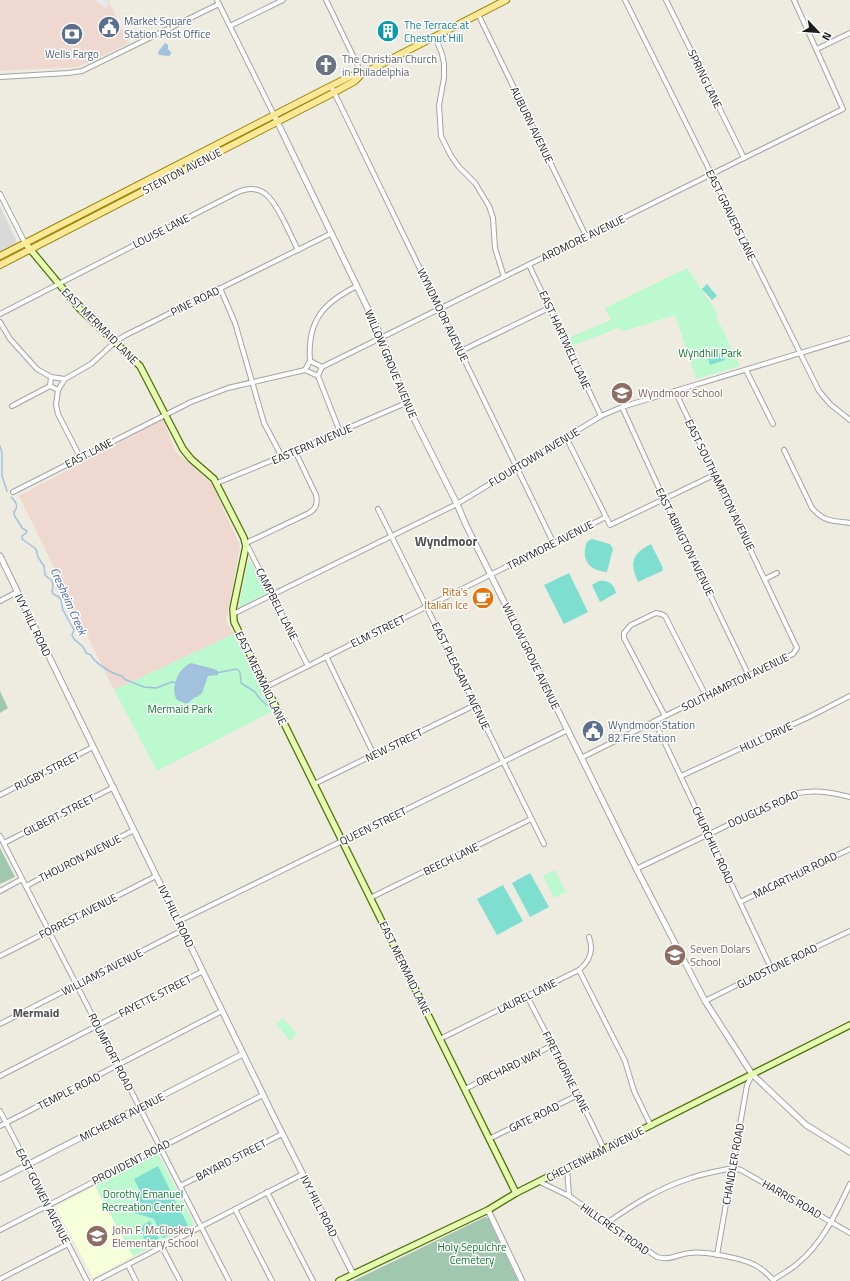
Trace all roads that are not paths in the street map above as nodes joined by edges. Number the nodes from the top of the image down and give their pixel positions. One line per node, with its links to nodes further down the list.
1 (283, 0): 9 (street)
2 (326, 0): 13 (street)
3 (506, 0): 8 (main road, STENTON AVENUE)
4 (624, 0): 20 (street, EAST GRAVERS LANE)
5 (666, 0): 19 (street, SPRING LANE)
6 (794, 0): 12 (street)
7 (218, 2): 9 (street); 14 (street)
8 (478, 14): 11 (main road, STENTON AVENUE); 23 (street, AUBURN AVENUE)
9 (230, 26): 17 (street)
10 (850, 33): 12 (street)
11 (435, 36): 13 (main road, STENTON AVENUE); 30 (street)
12 (817, 49): 19 (street, ARDMORE AVENUE)
13 (362, 74): 15 (main road, STENTON AVENUE); 16 (main road, STENTON AVENUE)
14 (0, 77)
15 (331, 86): 16 (street, WYNDMOOR AVENUE); 17 (main road, STENTON AVENUE)
16 (335, 92): 18 (main road, STENTON AVENUE); 35 (street, WYNDMOOR AVENUE)
17 (274, 115): 18 (street, WILLOW GROVE AVENUE); 24 (main road, STENTON AVENUE)
18 (278, 122): 22 (street, WILLOW GROVE AVENUE); 25 (main road, STENTON AVENUE)
19 (744, 158): 20 (street, ARDMORE AVENUE)
20 (712, 175): 23 (street, ARDMORE AVENUE); 42 (street, EAST GRAVERS LANE)
21 (0, 194): 24 (street, EAST MERMAID LANE)
22 (332, 233): 26 (street, PINE ROAD); 32 (street, WILLOW GROVE AVENUE)
23 (586, 236): 29 (street, ARDMORE AVENUE)
24 (25, 244): 25 (main road, EAST MERMAID LANE); 27 (main road, STENTON AVENUE)
25 (29, 250): 28 (main road, STENTON AVENUE); 31 (main road, EAST MERMAID LANE)
26 (298, 250): 31 (street, LOUISE LANE); 33 (street, PINE ROAD)
27 (0, 256)
28 (0, 265)
29 (529, 265): 30 (street, ARDMORE AVENUE); 34 (street, EAST HARTWELL LANE)
30 (504, 277): 35 (street, ARDMORE AVENUE)
31 (58, 284): 36 (street, LOUISE LANE); 40 (main road, EAST MERMAID LANE)
32 (357, 286): 38 (street, WILLOW GROVE AVENUE); 43 (street)
33 (220, 288): 40 (street, PINE ROAD); 50 (street)
34 (549, 308): 41 (street); 58 (street, EAST HARTWELL LANE)
35 (439, 309): 38 (street, ARDMORE AVENUE); 41 (street, WYNDMOOR AVENUE)
36 (0, 314)
37 (0, 322): 48 (street)
38 (382, 338): 44 (street, ARDMORE AVENUE); 54 (street, WILLOW GROVE AVENUE)
39 (850, 338): 42 (street, FLOURTOWN AVENUE)
40 (115, 342): 49 (street, PINE ROAD); 57 (main road, EAST MERMAID LANE)
41 (461, 351): 67 (street, WYNDMOOR AVENUE)
42 (800, 354): 46 (street, FLOURTOWN AVENUE); 59 (street, EAST GRAVERS LANE)
43 (310, 361): 44 (street); 45 (street)
44 (322, 367): 47 (street)
45 (306, 370): 47 (street); 50 (street)
46 (746, 370): 53 (street, FLOURTOWN AVENUE); 60 (street)
47 (318, 376): 61 (street)
48 (51, 378): 49 (street); 51 (street)
49 (65, 379): 52 (street)
50 (253, 382): 57 (street); 66 (street)
51 (50, 386): 52 (street); 55 (street)
52 (58, 390): 65 (street)
53 (675, 391): 56 (street, FLOURTOWN AVENUE); 68 (street, EAST SOUTHAMPTON AVENUE)
54 (406, 403): 61 (street, EASTERN AVENUE); 72 (street, WILLOW GROVE AVENUE)
55 (12, 406)
56 (622, 407): 58 (street, FLOURTOWN AVENUE); 71 (street, EAST ABINGTON AVENUE)
57 (166, 414): 65 (street, EAST LANE); 69 (main road, EAST MERMAID LANE)
58 (601, 416): 62 (street, FLOURTOWN AVENUE)
59 (850, 420)
60 (772, 424)
61 (340, 432): 64 (street, EASTERN AVENUE)
62 (566, 438): 67 (street, FLOURTOWN AVENUE); 74 (street)
63 (784, 450): 75 (street)
64 (295, 451): 66 (street, EASTERN AVENUE); 77 (street)
65 (80, 457): 70 (street, EAST LANE)
66 (282, 457): 69 (street, EASTERN AVENUE)
67 (516, 467): 72 (street, FLOURTOWN AVENUE); 78 (street, WYNDMOOR AVENUE)
68 (714, 475): 71 (street, TRAYMORE AVENUE); 82 (street, EAST SOUTHAMPTON AVENUE)
69 (217, 483): 77 (main road, EAST MERMAID LANE)
70 (13, 492)
71 (664, 499): 74 (street, TRAYMORE AVENUE); 90 (street, EAST ABINGTON AVENUE)
72 (457, 504): 76 (street, FLOURTOWN AVENUE); 81 (street, WILLOW GROVE AVENUE)
73 (378, 509): 76 (street, EAST PLEASANT AVENUE)
74 (606, 517): 78 (street, TRAYMORE AVENUE)
75 (850, 523)
76 (391, 537): 84 (street, FLOURTOWN AVENUE); 86 (street, EAST PLEASANT AVENUE)
77 (246, 543): 84 (street, CAMPBELL LANE); 87 (main road, EAST MERMAID LANE)
78 (554, 544): 81 (street, TRAYMORE AVENUE)
79 (0, 556): 83 (street, IVY HILL ROAD)
80 (777, 573): 82 (street)
81 (491, 575): 86 (street, ELM STREET); 97 (street, WILLOW GROVE AVENUE)
82 (765, 579): 90 (street, SOUTHAMPTON AVENUE)
83 (17, 592): 85 (street); 98 (street, IVY HILL ROAD)
84 (272, 594): 87 (street, FLOURTOWN AVENUE); 89 (street, CAMPBELL LANE)
85 (0, 601)
86 (427, 607): 88 (street, ELM STREET); 94 (street, EAST PLEASANT AVENUE)
87 (233, 614): 91 (main road, EAST MERMAID LANE)
88 (326, 656): 89 (street, ELM STREET); 99 (street)
89 (308, 666): 91 (street, ELM STREET)
90 (749, 676): 92 (street, SOUTHAMPTON AVENUE)
91 (266, 687): 103 (main road, EAST MERMAID LANE)
92 (706, 696): 95 (street, SOUTHAMPTON AVENUE); 95 (street)
93 (850, 696): 102 (street, HULL DRIVE)
94 (475, 705): 99 (street, NEW STREET); 101 (street, EAST PLEASANT AVENUE)
95 (664, 716): 96 (street, SOUTHAMPTON AVENUE)
96 (655, 722): 100 (street, SOUTHAMPTON AVENUE); 102 (street, CHURCHILL ROAD)
97 (568, 730): 100 (street, WILLOW GROVE AVENUE); 101 (street, QUEEN STREET)
98 (93, 747): 104 (street, IVY HILL ROAD); 105 (street, RUGBY STREET)
99 (374, 755): 103 (street, NEW STREET)
100 (582, 758): 115 (street, WILLOW GROVE AVENUE)
101 (503, 761): 107 (street, EAST PLEASANT AVENUE); 111 (street, QUEEN STREET)
102 (682, 776): 109 (street, CHURCHILL ROAD)
103 (314, 784): 111 (main road, EAST MERMAID LANE)
104 (114, 787): 108 (street, IVY HILL ROAD); 112 (street, GILBERT STREET)
105 (0, 795)
106 (850, 797): 109 (street, DOUGLAS ROAD)
107 (531, 819): 113 (street, EAST PLEASANT AVENUE); 120 (street, BEECH LANE)
108 (134, 830): 116 (street, IVY HILL ROAD); 118 (street, THOURON AVENUE)
109 (708, 834): 115 (street, DOUGLAS ROAD); 121 (street, CHURCHILL ROAD)
110 (0, 836): 112 (street)
111 (342, 841): 120 (main road, EAST MERMAID LANE); 122 (street, QUEEN STREET)
112 (4, 843): 117 (street)
113 (544, 844)
114 (850, 849): 121 (street, MACARTHUR ROAD)
115 (636, 869): 133 (street, WILLOW GROVE AVENUE)
116 (156, 876): 122 (street, IVY HILL ROAD); 124 (street, FORREST AVENUE)
117 (22, 879): 118 (street, ROUMFORT ROAD); 119 (street, THOURON AVENUE)
118 (26, 886): 124 (street, ROUMFORT ROAD)
119 (0, 891)
120 (370, 898): 138 (main road, EAST MERMAID LANE)
121 (740, 902): 128 (street, CHURCHILL ROAD)
122 (179, 922): 123 (street, IVY HILL ROAD)
123 (183, 930): 130 (street, IVY HILL ROAD); 131 (street, WILLIAMS AVENUE)
124 (49, 931): 127 (street, FORREST AVENUE); 131 (street, ROUMFORT ROAD)
125 (850, 931): 128 (street, GLADSTONE ROAD)
126 (589, 937): 129 (street, LAUREL LANE)
127 (0, 956)
128 (771, 968): 133 (street, GLADSTONE ROAD)
129 (579, 970): 132 (street, LAUREL LANE); 151 (street)
130 (203, 971): 134 (street, IVY HILL ROAD); 136 (street, FAYETTE STREET)
131 (77, 985): 135 (street, WILLIAMS AVENUE); 136 (street, ROUMFORT ROAD)
132 (527, 996): 138 (street, LAUREL LANE); 139 (street, FIRETHORNE LANE)
133 (705, 1001): 142 (street, WILLOW GROVE AVENUE)
134 (222, 1011): 140 (street, IVY HILL ROAD); 141 (street, TEMPLE ROAD)
135 (0, 1024)
136 (98, 1025): 141 (street, ROUMFORT ROAD); 143 (street, FAYETTE STREET)
137 (850, 1025): 142 (main road, CHELTENHAM AVENUE)
138 (440, 1039): 144 (main road, EAST MERMAID LANE)
139 (552, 1045): 144 (street, ORCHARD WAY); 146 (street, FIRETHORNE LANE)
140 (243, 1054): 145 (street, IVY HILL ROAD); 147 (street, MICHENER AVENUE)
141 (118, 1065): 147 (street, ROUMFORT ROAD); 149 (street, TEMPLE ROAD)
142 (752, 1074): 151 (main road, CHELTENHAM AVENUE); 156 (street, WILLOW GROVE AVENUE); 159 (street, CHANDLER ROAD)
143 (0, 1076)
144 (464, 1089): 153 (main road, EAST MERMAID LANE)
145 (263, 1095): 152 (street, IVY HILL ROAD); 154 (street, PROVIDENT ROAD)
146 (578, 1095): 153 (street, GATE ROAD); 155 (street, FIRETHORNE LANE)
147 (140, 1107): 154 (street, ROUMFORT ROAD); 157 (street, MICHENER AVENUE)
148 (0, 1111): 149 (street, EAST GOWEN AVENUE)
149 (6, 1123): 150 (street, TEMPLE ROAD); 157 (street, EAST GOWEN AVENUE)
150 (0, 1126)
151 (651, 1126): 155 (main road, CHELTENHAM AVENUE)
152 (282, 1134): 160 (street, IVY HILL ROAD); 164 (street, BAYARD STREET)
153 (489, 1139): 166 (main road, EAST MERMAID LANE)
154 (160, 1147): 164 (street, ROUMFORT ROAD); 168 (street, PROVIDENT ROAD)
155 (604, 1149): 158 (main road, CHELTENHAM AVENUE)
156 (850, 1152)
157 (28, 1165): 161 (street, MICHENER AVENUE); 168 (street, EAST GOWEN AVENUE)
158 (567, 1168): 162 (main road, CHELTENHAM AVENUE); 167 (street, HILLCREST ROAD)
159 (733, 1168): 171 (street, HARRIS ROAD); 172 (street); 178 (street, CHANDLER ROAD)
160 (303, 1174): 165 (street); 180 (street, IVY HILL ROAD)
161 (0, 1179)
162 (540, 1182): 166 (main road, CHELTENHAM AVENUE); 167 (street, HILLCREST ROAD)
163 (850, 1184): 171 (street)
164 (180, 1186): 173 (street, ROUMFORT ROAD)
165 (267, 1192): 169 (street); 189 (street)
166 (516, 1193): 170 (main road, CHELTENHAM AVENUE)
167 (569, 1196): 172 (street, HILLCREST ROAD)
168 (48, 1205): 174 (street, PROVIDENT ROAD); 176 (street, EAST GOWEN AVENUE)
169 (235, 1209): 173 (street); 188 (street)
170 (488, 1210): 180 (main road, CHELTENHAM AVENUE); 191 (street)
171 (831, 1222): 175 (street, HARRIS ROAD); 182 (street)
172 (607, 1223): 178 (street, HILLCREST ROAD)
173 (201, 1226): 177 (street); 187 (street, ROUMFORT ROAD)
174 (0, 1230)
175 (850, 1233)
176 (68, 1244): 181 (street); 183 (street, EAST GOWEN AVENUE)
177 (162, 1247): 179 (street); 186 (street)
178 (717, 1255): 182 (street, HILLCREST ROAD)
179 (128, 1264): 184 (street); 185 (street)
180 (353, 1274): 190 (main road, CHELTENHAM AVENUE)
181 (0, 1279)
182 (774, 1280)
183 (87, 1281)
184 (96, 1281)
185 (136, 1281)
186 (180, 1281)
187 (229, 1281)
188 (272, 1281)
189 (313, 1281)
190 (339, 1281)
191 (522, 1281)

